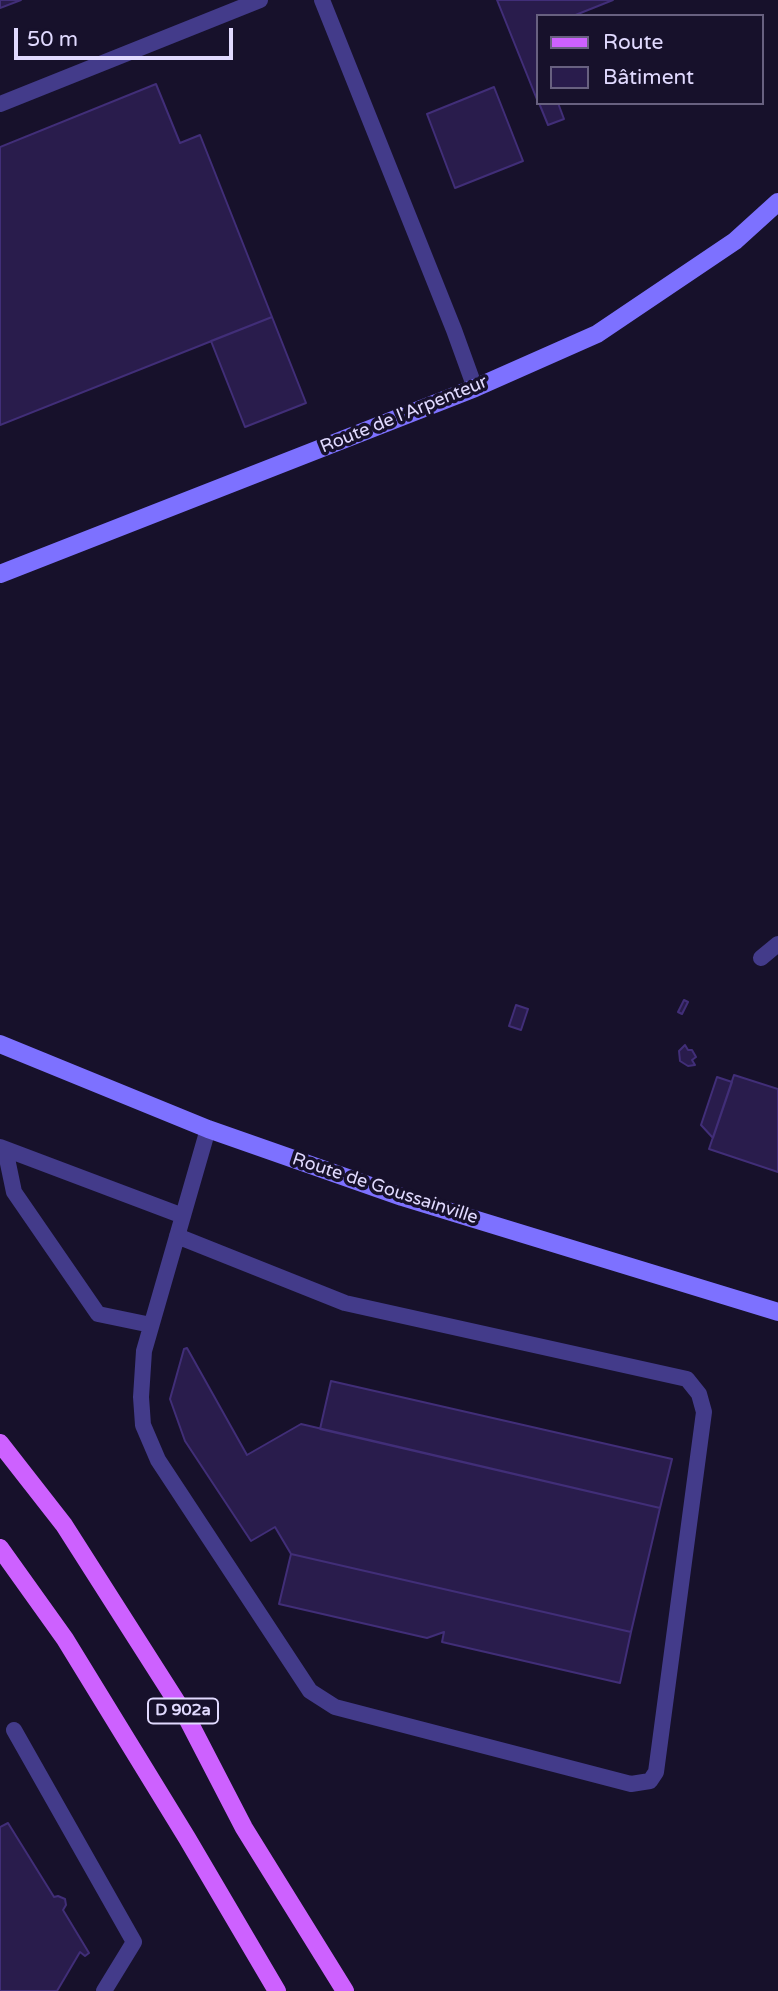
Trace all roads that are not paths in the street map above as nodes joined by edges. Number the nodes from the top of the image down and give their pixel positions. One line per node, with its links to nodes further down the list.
1 (260, 0): 3 (lane)
2 (322, 0): 5 (lane)
3 (0, 104)
4 (778, 202): 5 (main road, Route de l'Arpenteur)
5 (475, 388): 6 (main road, Route de l'Arpenteur)
6 (0, 574)
7 (778, 944): 8 (lane)
8 (761, 958)
9 (0, 1044): 10 (main road, Route de Goussainville)
10 (208, 1129): 12 (lane); 14 (main road, Route de Goussainville)
11 (3, 1148): 12 (lane); 15 (lane)
12 (183, 1216): 13 (lane)
13 (177, 1236): 15 (lane); 15 (lane)
14 (778, 1312)
15 (151, 1325)
16 (0, 1443): 21 (main road, D 902a)
17 (0, 1548): 20 (main road)
18 (14, 1730): 19 (lane)
19 (104, 1991)
20 (277, 1991)
21 (345, 1991)

